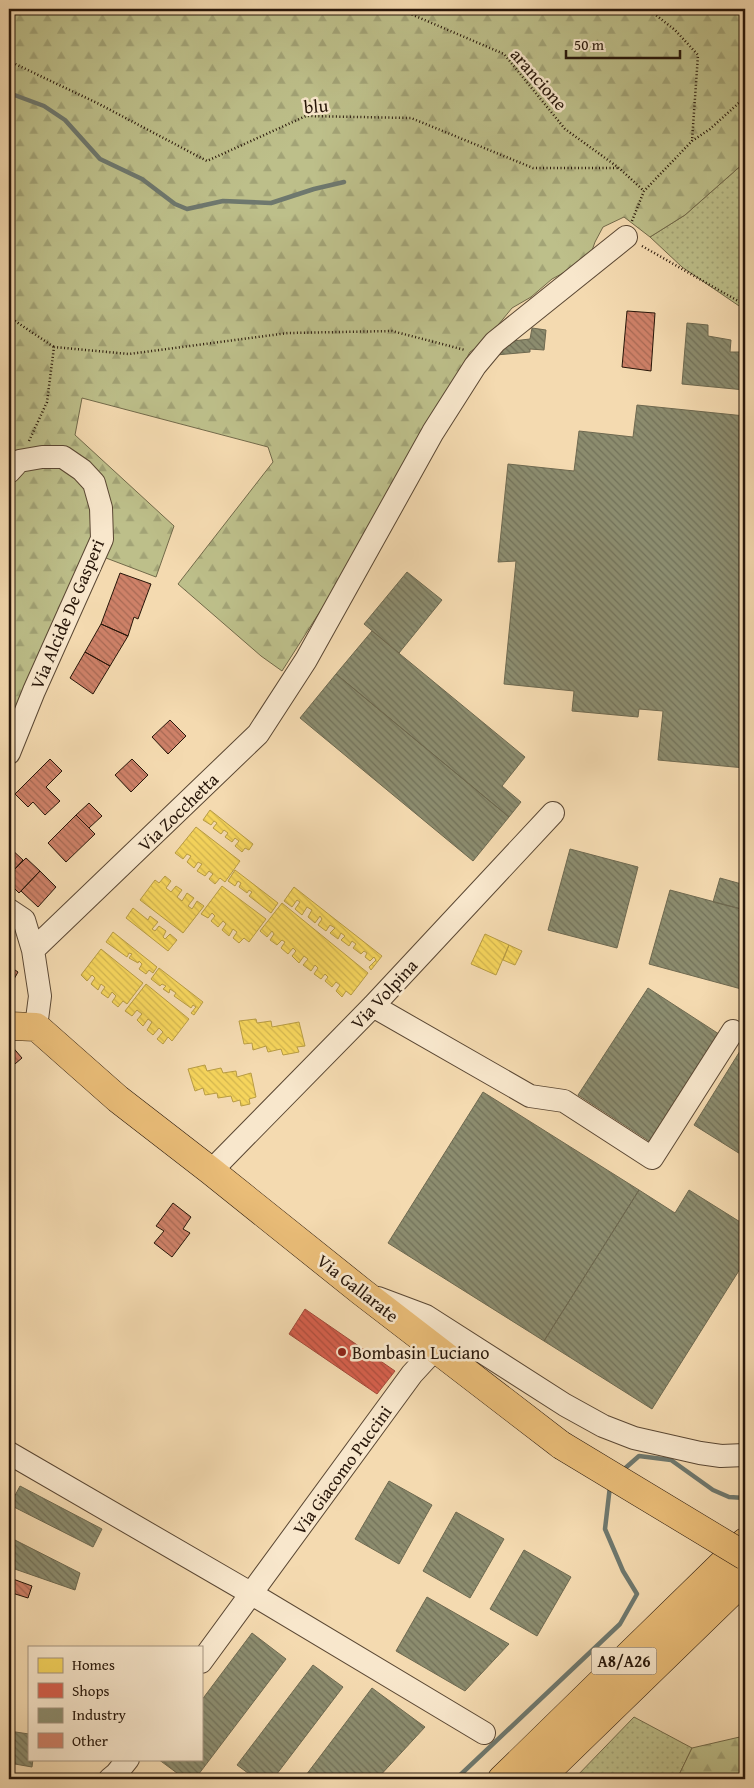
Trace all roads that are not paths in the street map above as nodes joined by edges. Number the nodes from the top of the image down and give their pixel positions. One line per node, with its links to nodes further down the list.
1 (626, 237): 6 (street, Via Zocchetta)
2 (14, 467): 3 (street, Via Alcide De Gasperi)
3 (9, 752)
4 (553, 813): 7 (street, Via Volpina)
5 (9, 910): 6 (street)
6 (33, 950): 9 (street)
7 (373, 1006): 10 (street); 11 (street, Via Volpina)
8 (9, 1026): 9 (main road)
9 (36, 1028): 11 (main road, Via Gallarate)
10 (733, 1031)
11 (212, 1171): 12 (main road, Via Gallarate)
12 (362, 1292): 13 (main road, Via Gallarate); 15 (street)
13 (435, 1349): 17 (main road, Via Gallarate, bridge); 19 (street, Via Giacomo Puccini)
14 (9, 1453): 19 (street)
15 (745, 1455)
16 (745, 1542): 24 (main road, A8/A26)
17 (745, 1556)
18 (745, 1579): 25 (main road, A8/A26)
19 (252, 1594): 20 (street, Via Giacomo Puccini); 21 (street)
20 (202, 1661)
21 (484, 1733)
22 (127, 1760): 23 (street)
23 (110, 1779)
24 (502, 1779)
25 (539, 1779)

